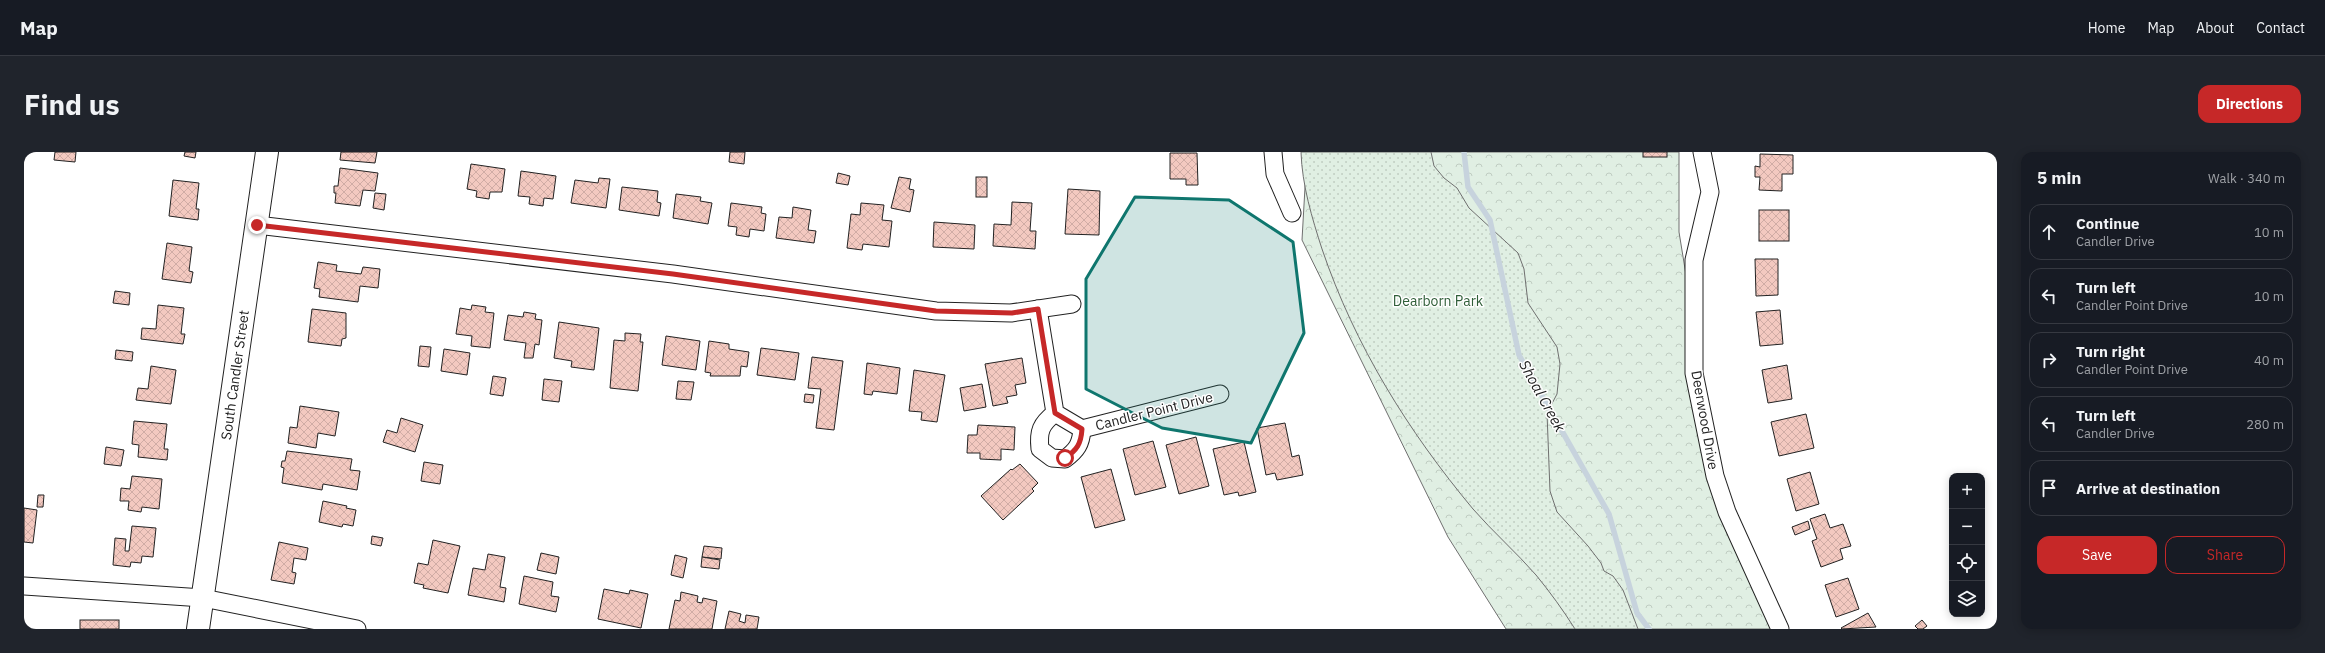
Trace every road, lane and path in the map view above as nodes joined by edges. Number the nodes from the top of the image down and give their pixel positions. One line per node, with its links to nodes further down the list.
1 (267, 152): 5 (main road, South Candler Street)
2 (1272, 152): 4 (street)
3 (1702, 152): 15 (street, Deerwood Drive)
4 (1292, 213)
5 (257, 225): 7 (street); 12 (main road, South Candler Street)
6 (1072, 304): 7 (street)
7 (1038, 309): 9 (street)
8 (1220, 394): 10 (street, Candler Point Drive)
9 (1055, 413): 10 (street, Candler Point Drive); 10 (street)
10 (1082, 429)
11 (24, 586): 12 (street)
12 (203, 598): 13 (main road, South Candler Street); 14 (street)
13 (198, 629)
14 (357, 629)
15 (1780, 629)

